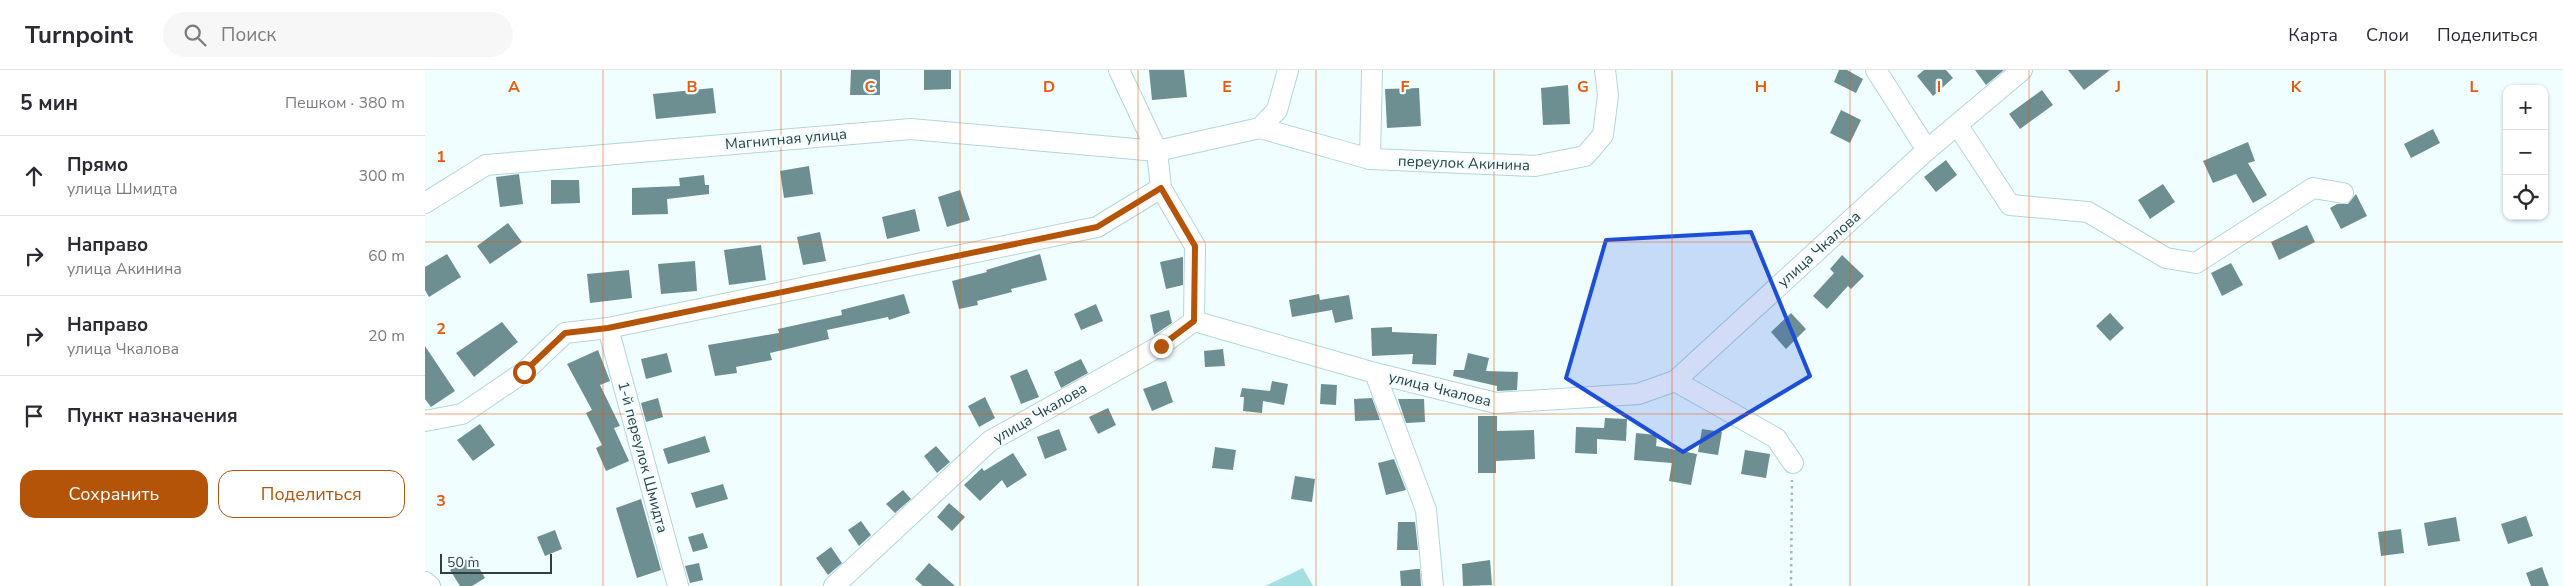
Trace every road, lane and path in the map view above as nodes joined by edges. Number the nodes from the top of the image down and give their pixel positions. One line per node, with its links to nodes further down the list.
1 (1119, 70): 10 (street)
2 (1288, 70): 8 (street)
3 (1372, 70): 11 (street)
4 (1605, 70): 11 (street, переулок Акинина)
5 (1876, 70): 9 (street)
6 (2022, 70): 7 (street, улица Чкалова)
7 (1958, 126): 9 (street, улица Чкалова); 13 (street)
8 (1260, 128): 10 (street, Магнитная улица); 11 (street, переулок Акинина)
9 (1927, 150): 18 (street, улица Чкалова)
10 (1157, 151): 12 (street); 14 (street, Магнитная улица)
11 (1369, 159)
12 (1161, 188): 15 (street); 16 (street)
13 (2343, 192)
14 (425, 203)
15 (1194, 321): 17 (street, улица Чкалова); 24 (street, улица Чкалова)
16 (608, 328): 19 (street); 23 (street, 1-й переулок Шмидта)
17 (1375, 373): 18 (street, улица Чкалова); 25 (street)
18 (1675, 381): 20 (street)
19 (425, 421)
20 (1793, 463): 26 (path)
21 (425, 582): 22 (street)
22 (430, 586)
23 (678, 586)
24 (834, 586)
25 (1433, 586)
26 (1791, 586)

